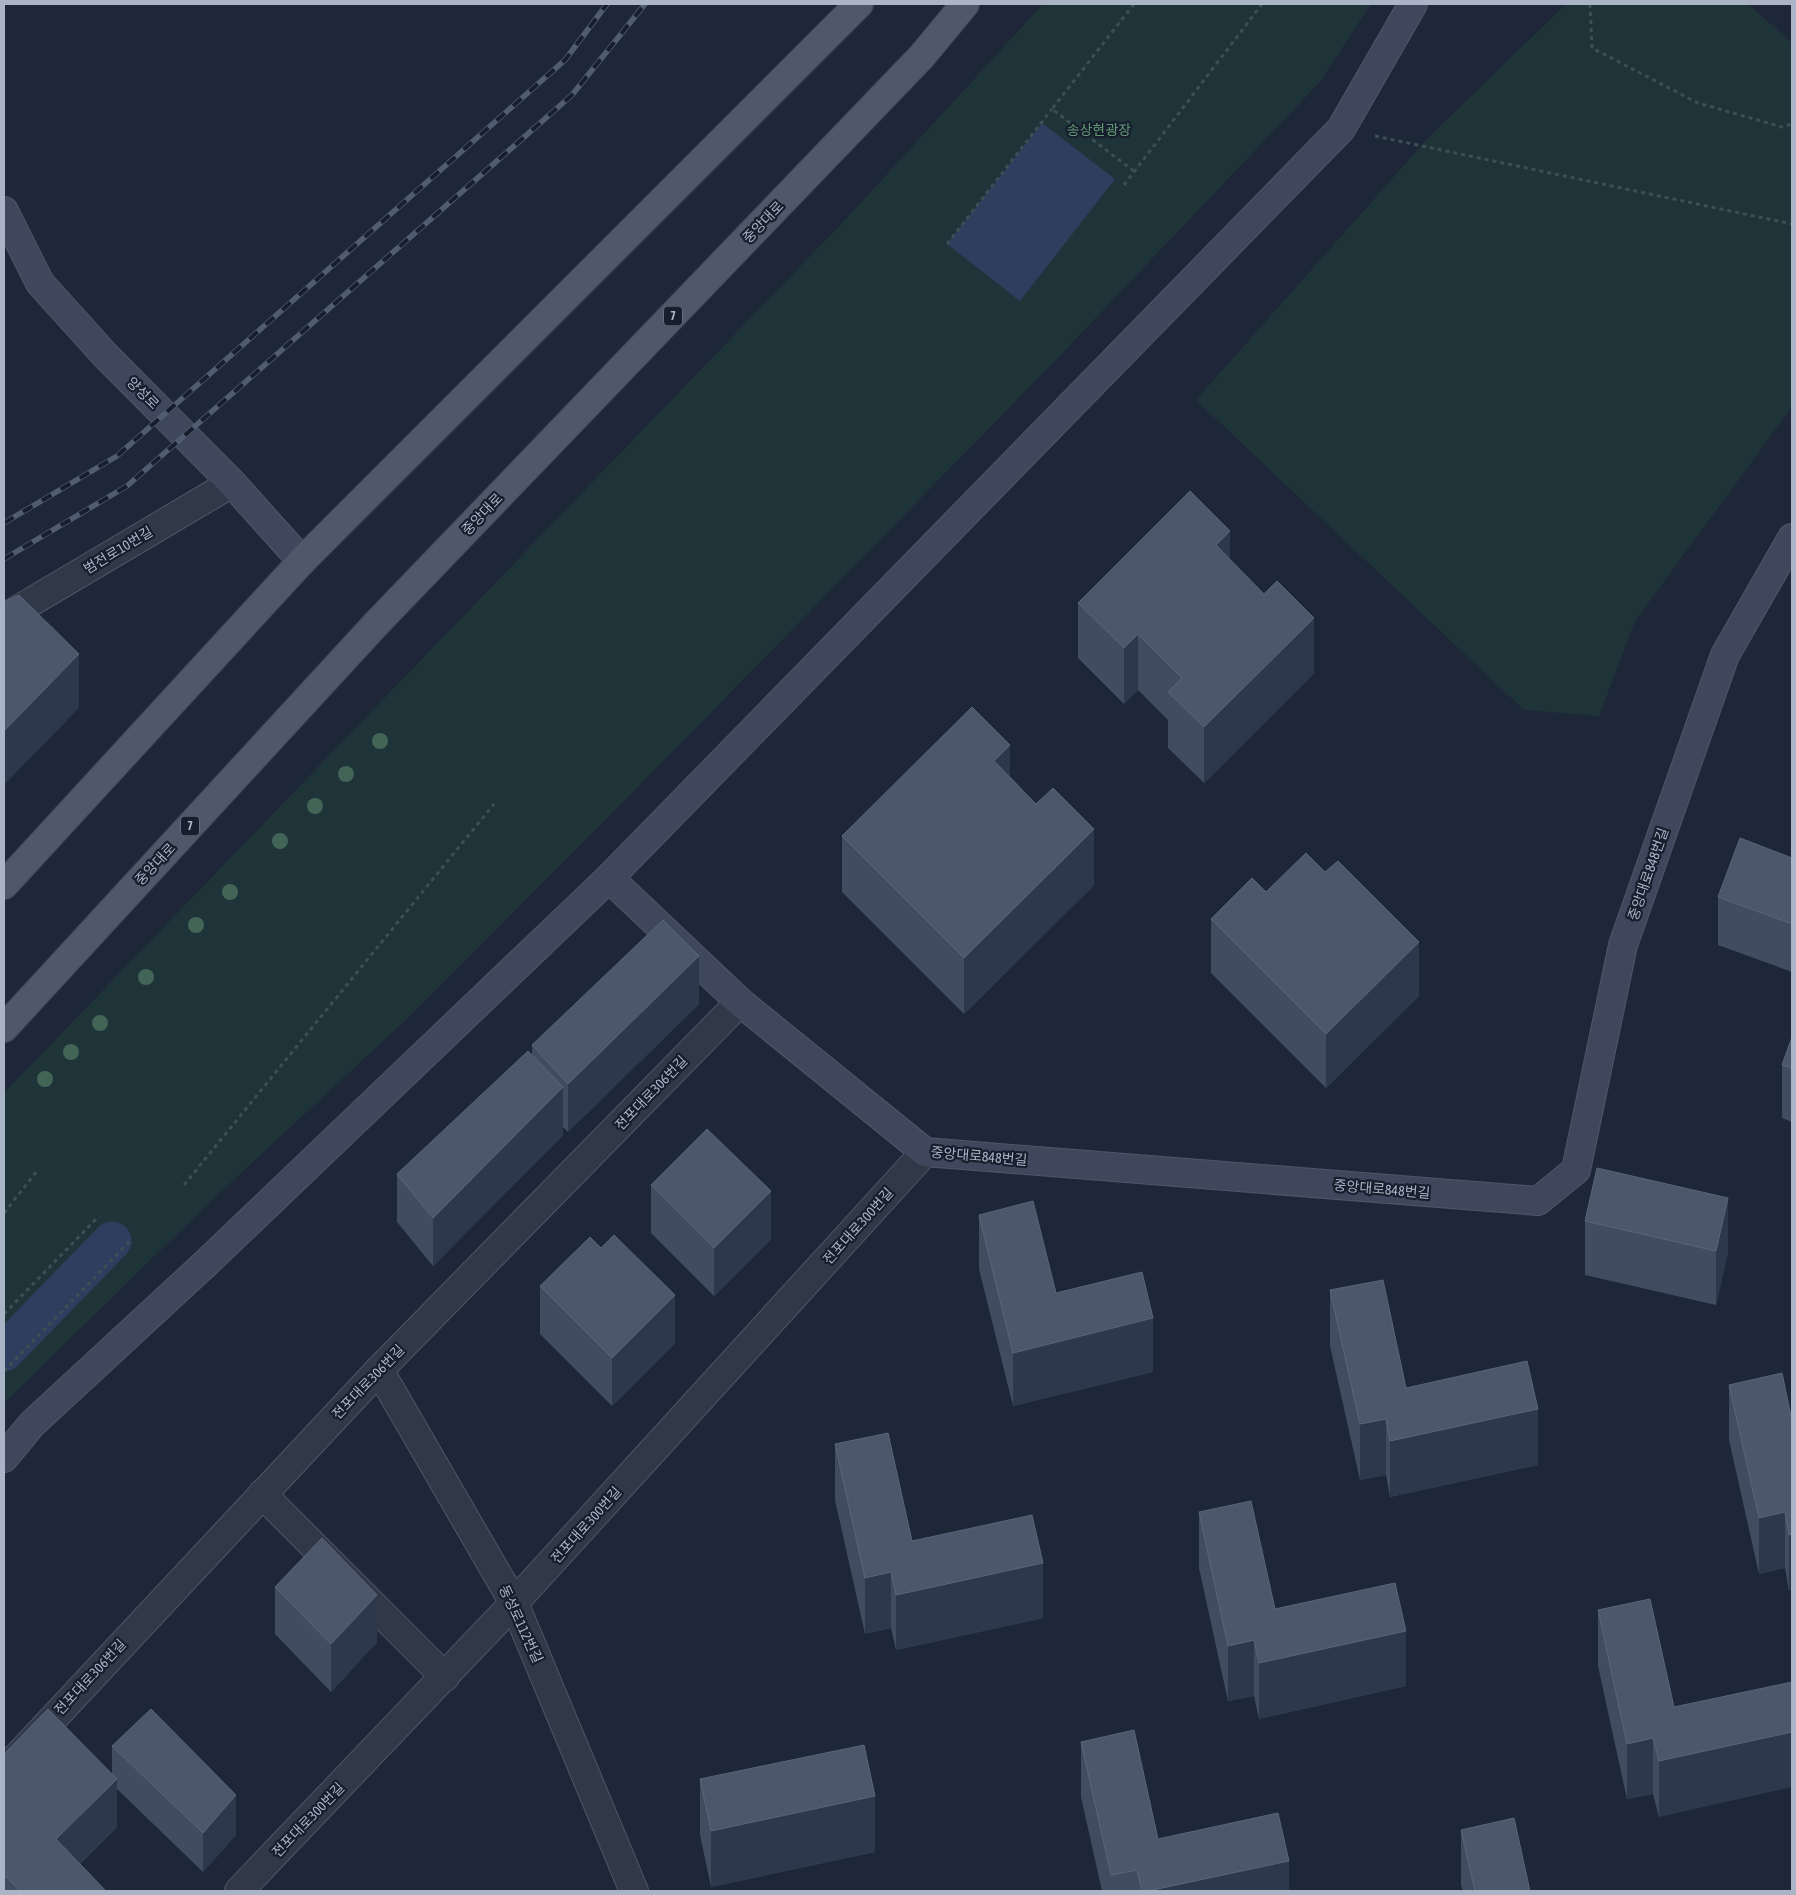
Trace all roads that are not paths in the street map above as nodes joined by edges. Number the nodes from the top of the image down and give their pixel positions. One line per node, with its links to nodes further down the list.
1 (859, 4): 7 (main road)
2 (965, 4): 12 (main road, 중앙대로 / 7)
3 (1414, 4): 9 (street)
4 (4, 211): 5 (street, 양성로)
5 (232, 483): 7 (street, 양성로); 8 (street, 범전로10번길)
6 (1792, 538): 13 (street, 중앙대로848번길)
7 (302, 561): 10 (main road)
8 (4, 618)
9 (609, 878): 11 (street, 중앙대로848번길); 15 (street)
10 (4, 885)
11 (740, 1002): 13 (street, 중앙대로848번길); 14 (street, 전포대로306번길)
12 (4, 1028)
13 (925, 1152): 17 (street, 전포대로300번길)
14 (379, 1370): 16 (street, 전포대로306번길); 17 (street, 동성로112번길)
15 (4, 1458)
16 (262, 1494): 18 (street); 19 (street, 전포대로306번길)
17 (514, 1604): 18 (street, 전포대로300번길); 21 (street, 동성로112번길)
18 (444, 1677): 20 (street, 전포대로300번길)
19 (4, 1770)
20 (239, 1891)
21 (634, 1891)

